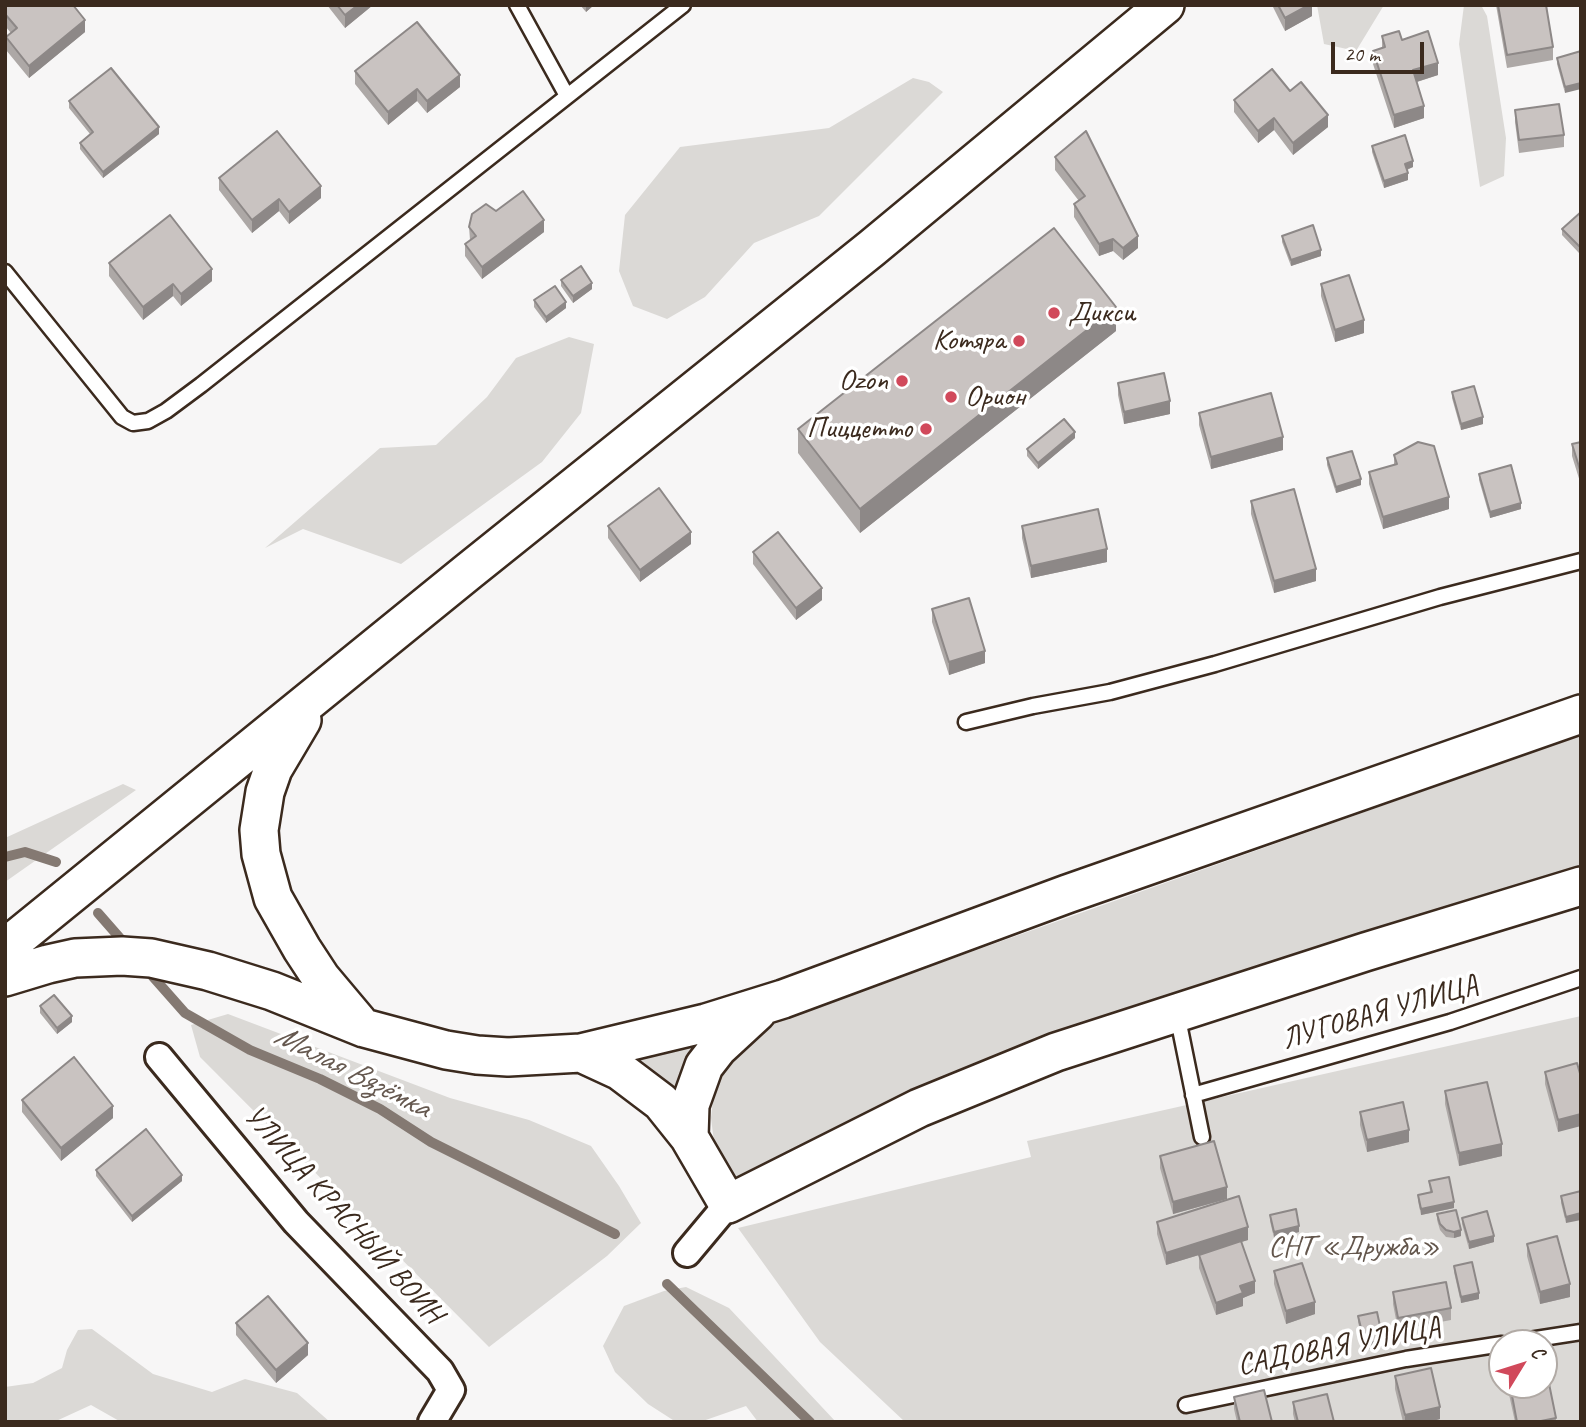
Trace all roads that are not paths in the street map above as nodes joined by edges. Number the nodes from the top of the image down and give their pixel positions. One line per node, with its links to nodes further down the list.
1 (517, 5): 4 (lane)
2 (683, 5): 4 (lane)
3 (1165, 5): 7 (street)
4 (567, 96): 5 (lane)
5 (5, 272)
6 (1581, 561): 9 (lane)
7 (321, 692): 11 (street); 16 (street)
8 (1581, 714): 14 (street)
9 (966, 722)
10 (1581, 886): 15 (street)
11 (5, 948)
12 (5, 977): 16 (street)
13 (1581, 978): 19 (lane, ЛУГОВАЯ УЛИЦА)
14 (764, 1005): 17 (street); 20 (street)
15 (1177, 1013): 19 (lane); 22 (street)
16 (363, 1028): 17 (street)
17 (582, 1054): 20 (street)
18 (159, 1057): 28 (street, УЛИЦА КРАСНЫЙ ВОИН)
19 (1193, 1095): 21 (lane)
20 (689, 1137): 22 (street)
21 (1202, 1137)
22 (728, 1204): 23 (street)
23 (687, 1253)
24 (1581, 1332): 25 (lane)
25 (1558, 1336)
26 (1488, 1346): 27 (lane, САДОВАЯ УЛИЦА)
27 (1186, 1405)
28 (432, 1422)

